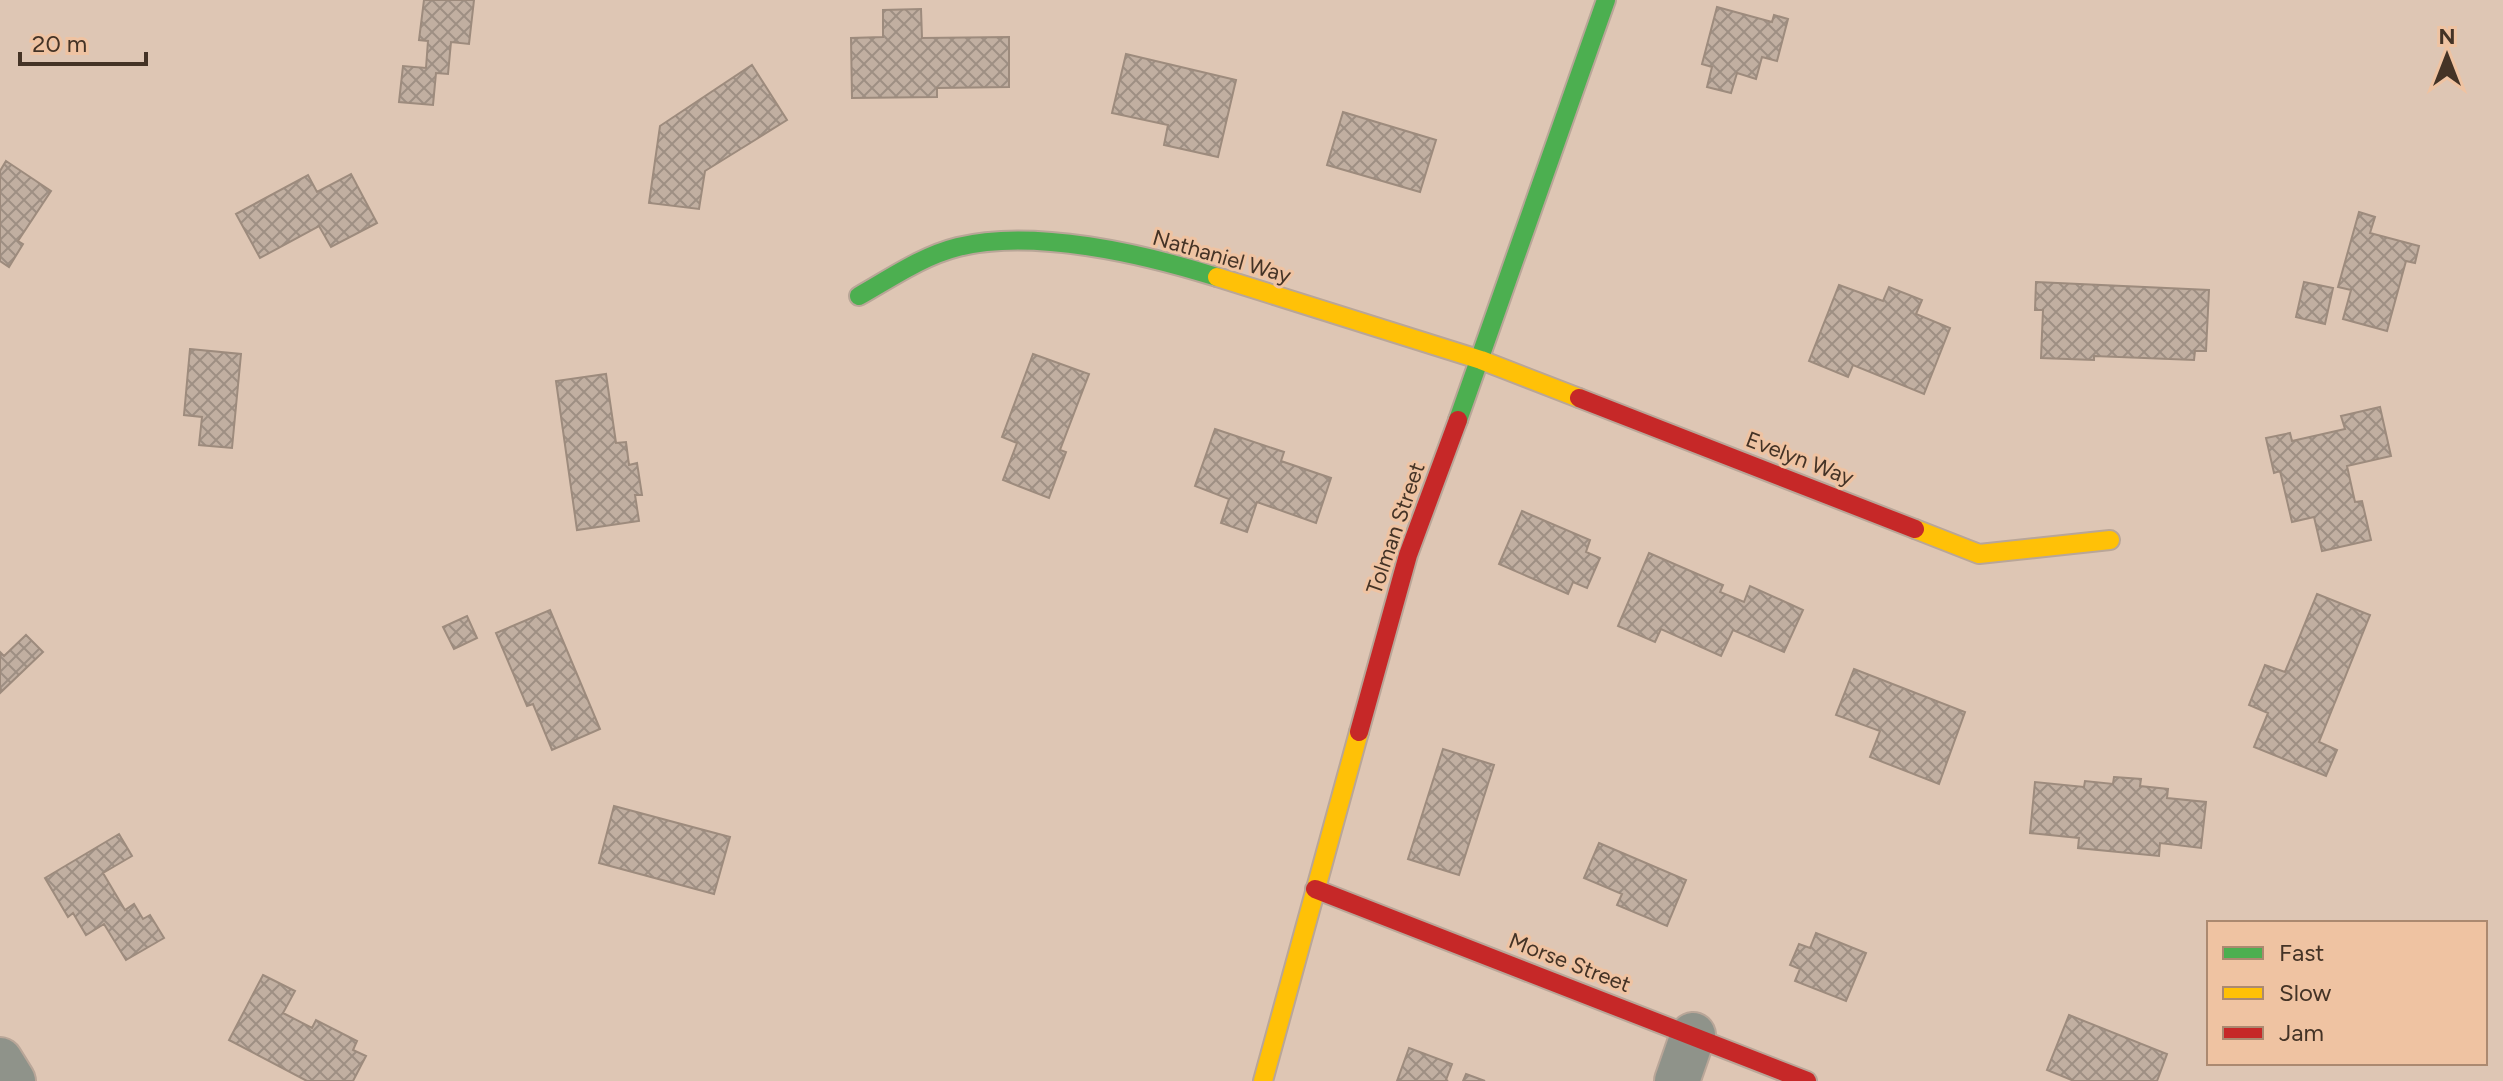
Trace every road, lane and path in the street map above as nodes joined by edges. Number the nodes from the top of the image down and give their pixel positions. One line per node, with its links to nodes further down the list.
1 (1606, 0): 3 (street, Tolman Street)
2 (859, 296): 3 (street, Nathaniel Way)
3 (1481, 360): 4 (street, Evelyn Way); 5 (street, Tolman Street)
4 (2110, 540)
5 (1315, 889): 6 (street, Morse Street); 9 (street, Tolman Street)
6 (1693, 1035): 10 (street); 11 (street, Morse Street)
7 (0, 1060): 8 (street)
8 (13, 1081)
9 (1263, 1081)
10 (1677, 1081)
11 (1807, 1081)

